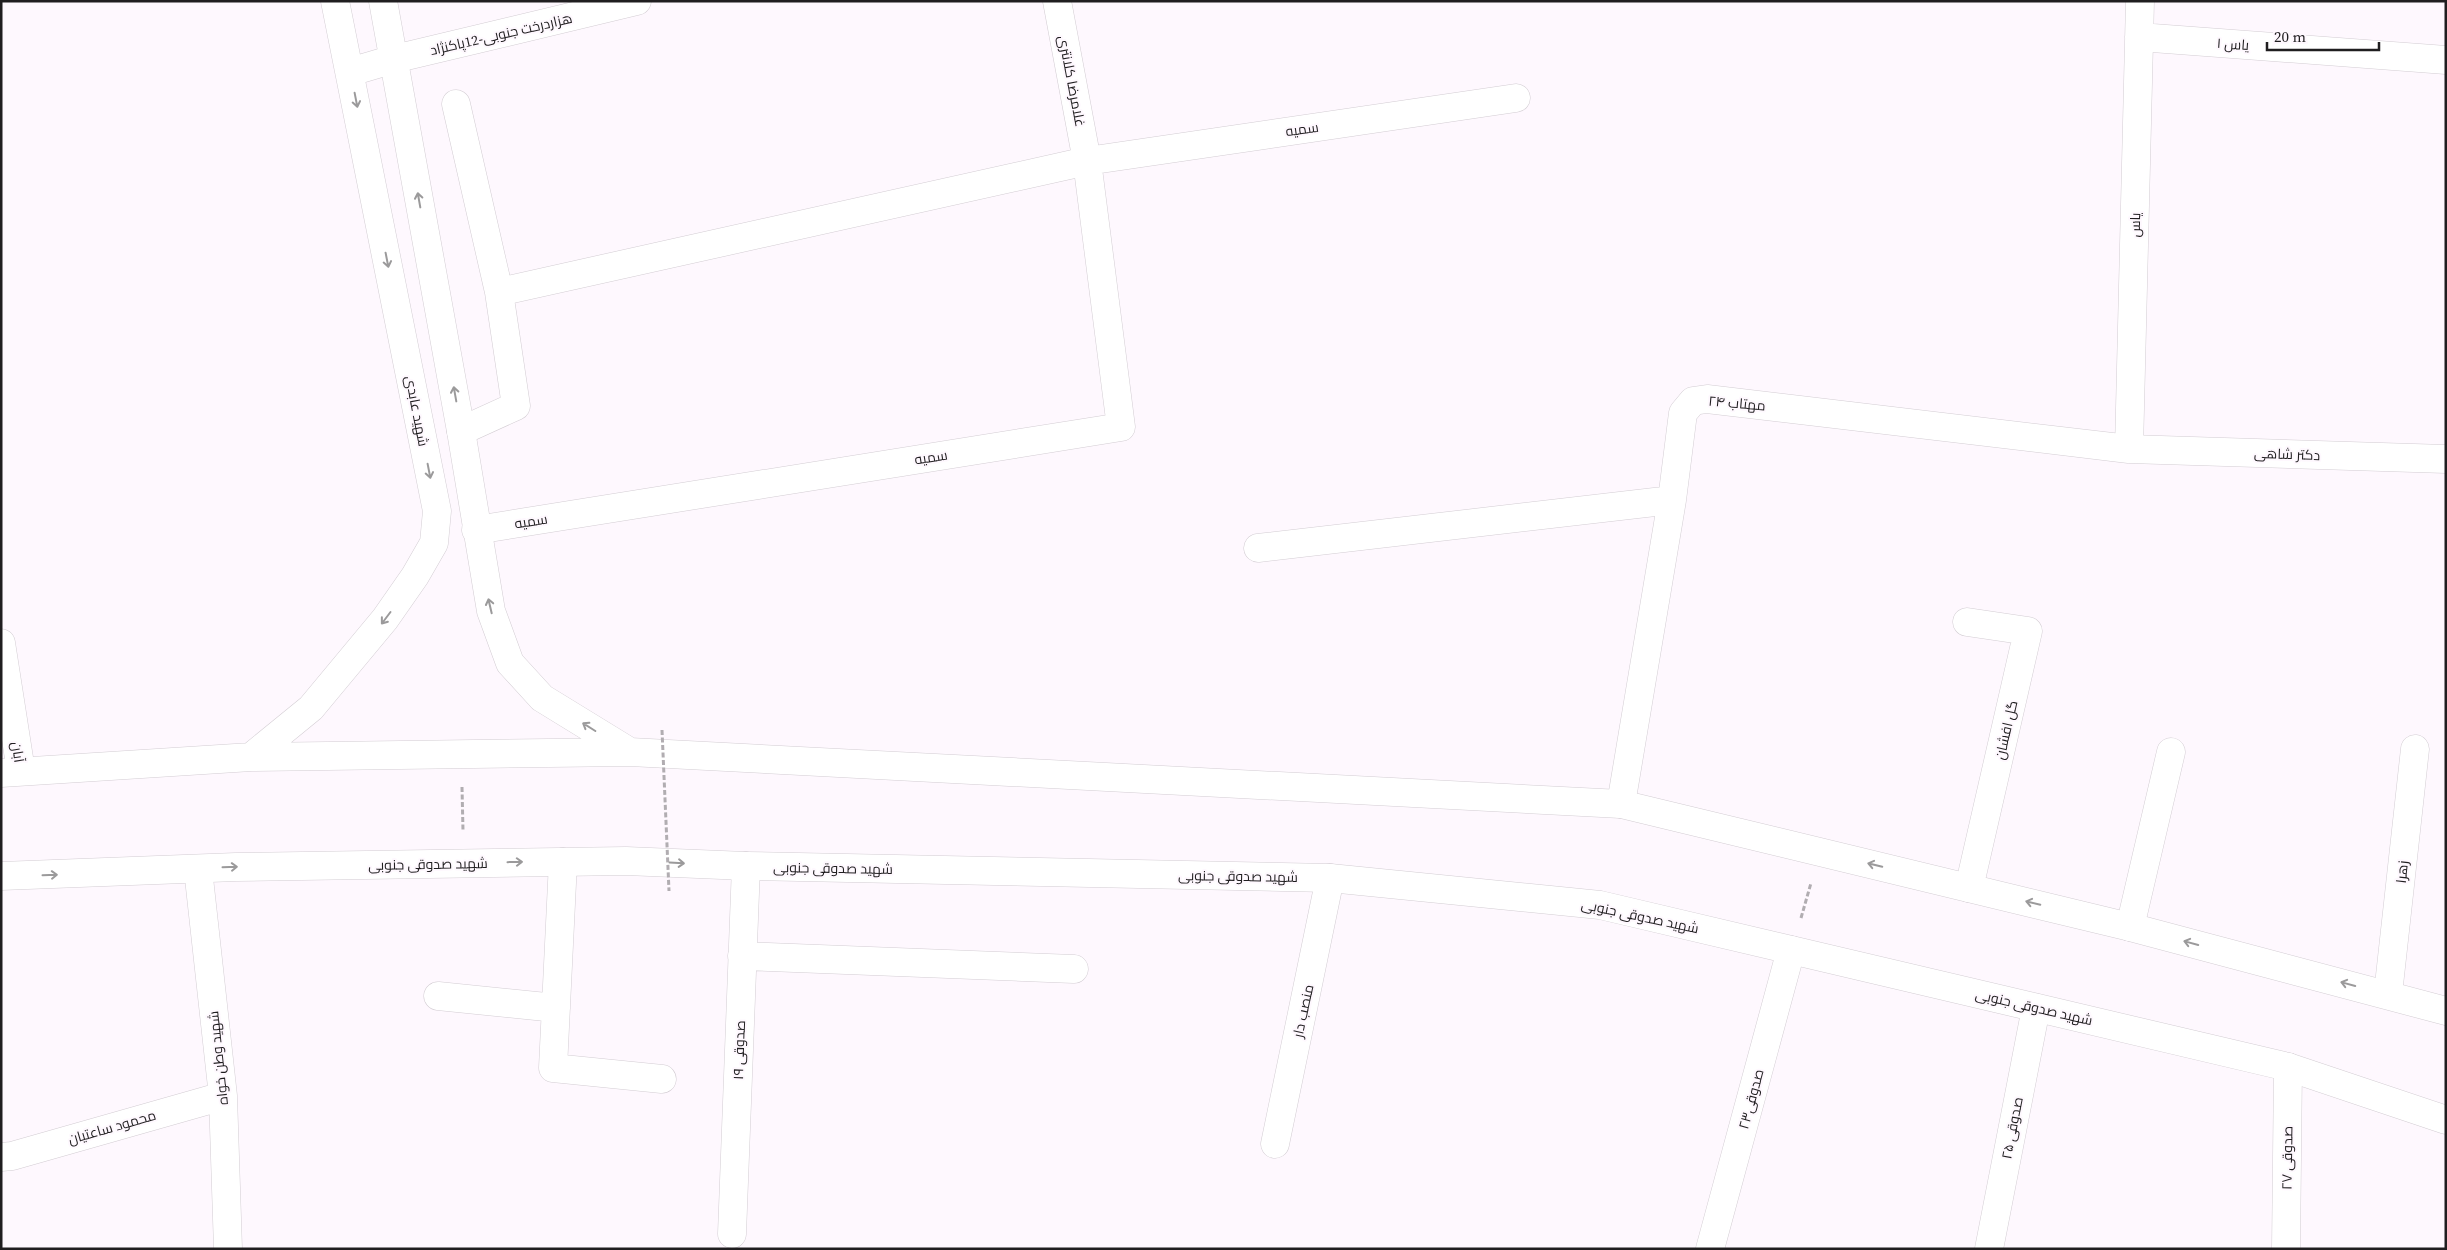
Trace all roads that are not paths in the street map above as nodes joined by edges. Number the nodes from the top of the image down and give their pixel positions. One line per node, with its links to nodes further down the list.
1 (335, 1): 9 (street, شهید عابدی)
2 (383, 1): 7 (street)
3 (637, 1): 7 (street, هزاردرخت جنوبی-12پاکنژاد)
4 (1057, 1): 12 (street, غلامرضا کلانتری)
5 (2140, 1): 6 (street, یاس)
6 (2140, 37): 8 (street, یاس ۱); 15 (street, یاس)
7 (394, 59): 9 (street, هزاردرخت جنوبی-12پاکنژاد); 14 (street, one-way to 7)
8 (2446, 60)
9 (350, 72): 25 (street, شهید عابدی, one-way to 25)
10 (1516, 98): 12 (street, سمیه)
11 (456, 104): 13 (street)
12 (1087, 161): 13 (street, سمیه); 18 (street, سمیه)
13 (499, 292): 14 (street)
14 (461, 430): 18 (street)
15 (2129, 449): 16 (street, دکتر شاهی); 17 (street, مهتاب ۲۴)
16 (2446, 459)
17 (1672, 500): 19 (street); 27 (street, مهتاب ۲۴)
18 (476, 530): 23 (street, one-way to 18)
19 (1258, 548)
20 (1967, 622): 33 (street, گل افشان)
21 (1, 644): 26 (street, آبان)
22 (2415, 749): 38 (street, زهرا)
23 (630, 752): 25 (street); 27 (street)
24 (2172, 752): 34 (street)
25 (251, 757): 26 (street)
26 (11, 772)
27 (1621, 804): 33 (street, one-way to 27)
28 (563, 862): 29 (street, شهید صدوقی جنوبی, one-way to 29); 30 (street, شهید صدوقی جنوبی, one-way to 28); 40 (street)
29 (746, 866): 32 (street, شهید صدوقی جنوبی); 36 (street, صدوقی ۱۹)
30 (198, 869): 31 (street, شهید صدوقی جنوبی, one-way to 30); 45 (street, شهید وطن خواه)
31 (1, 876)
32 (1330, 878): 35 (street, شهید صدوقی جنوبی); 47 (street, منصب دار)
33 (1969, 888): 34 (street, one-way to 33)
34 (2130, 927): 38 (street, one-way to 34)
35 (1791, 950): 41 (street, شهید صدوقی جنوبی); 51 (street, صدوقی۲۳)
36 (742, 956): 37 (street); 49 (street, صدوقی ۱۹)
37 (1074, 969)
38 (2388, 994): 42 (street)
39 (438, 996): 40 (street)
40 (556, 1008): 44 (street)
41 (2036, 1008): 43 (street, شهید صدوقی جنوبی); 52 (street, صدوقی ۲۵)
42 (2446, 1011)
43 (2288, 1067): 46 (street, شهید صدوقی جنوبی); 53 (street, صدوقی ۲۷)
44 (662, 1079)
45 (223, 1096): 48 (street, محمود ساعتیان); 50 (street, شهید وطن خواه)
46 (2446, 1120)
47 (1276, 1144)
48 (1, 1157)
49 (732, 1234)
50 (228, 1249)
51 (1710, 1249)
52 (1989, 1249)
53 (2286, 1249)

